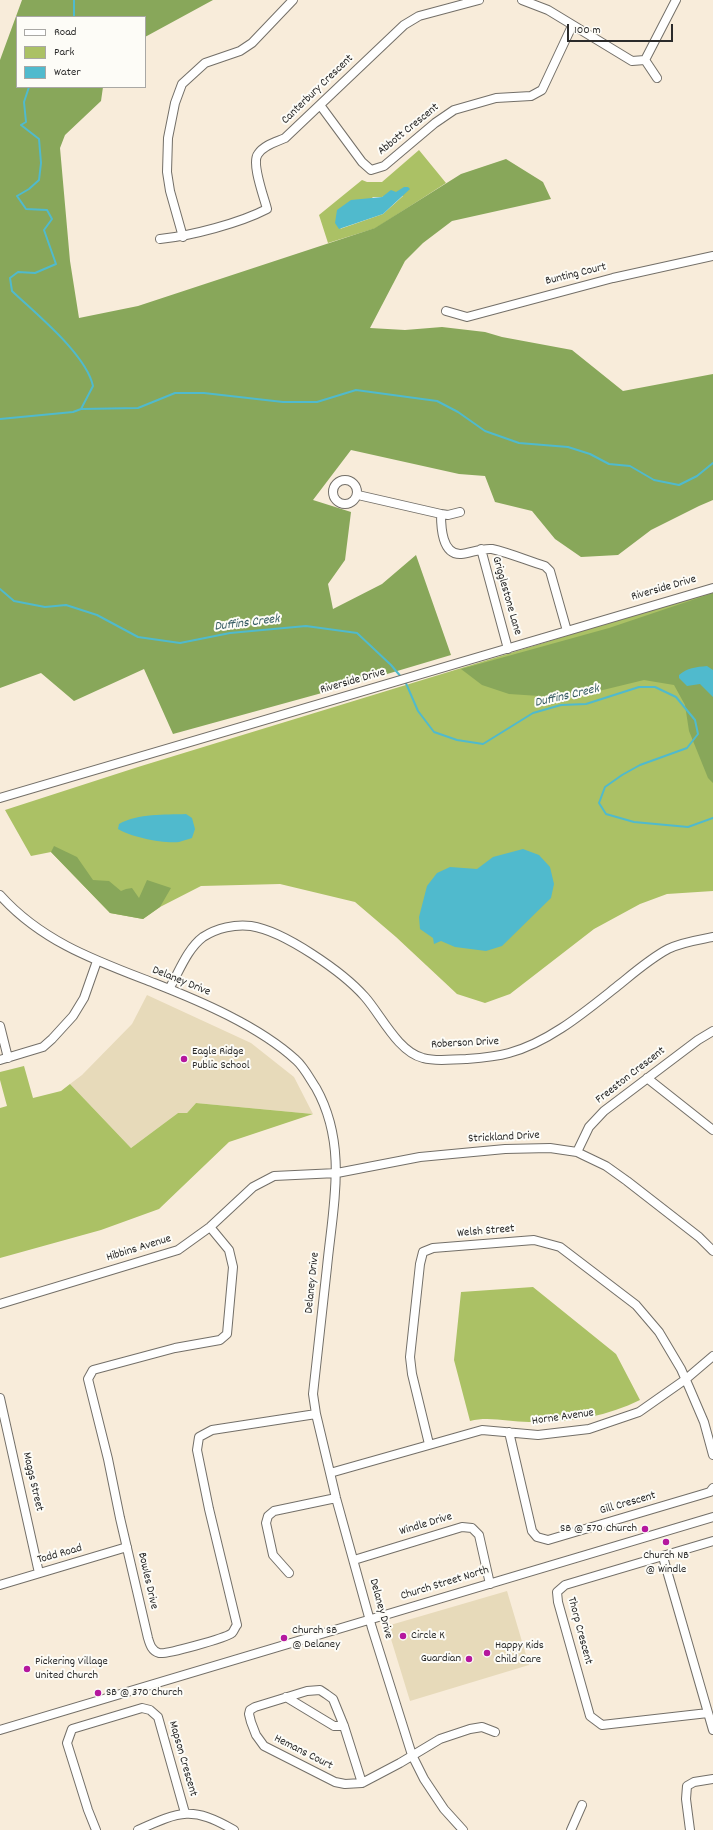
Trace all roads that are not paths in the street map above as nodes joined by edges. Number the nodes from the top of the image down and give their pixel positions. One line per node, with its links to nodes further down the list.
1 (293, 0): 9 (street)
2 (479, 0): 8 (street, Canterbury Crescent)
3 (522, 0): 5 (street)
4 (676, 0): 6 (street)
5 (572, 26): 6 (street); 8 (street, Abbott Crescent)
6 (645, 60): 7 (street)
7 (657, 78)
8 (320, 105): 9 (street, Canterbury Crescent)
9 (183, 237): 10 (street, Canterbury Crescent)
10 (160, 239)
11 (713, 256): 12 (street, Bunting Court)
12 (446, 311)
13 (358, 495): 15 (street)
14 (460, 512): 15 (street)
15 (441, 514): 16 (street)
16 (481, 549): 18 (street); 19 (street, Grigglestone Lane)
17 (713, 588): 18 (street, Riverside Drive)
18 (567, 631): 19 (street, Riverside Drive)
19 (508, 649): 20 (street, Riverside Drive)
20 (0, 798)
21 (0, 895): 23 (street, Delaney Drive)
22 (713, 937): 24 (street, Roberson Drive)
23 (97, 961): 24 (street, Delaney Drive); 27 (street)
24 (169, 989): 32 (street, Delaney Drive)
25 (0, 1026): 27 (street)
26 (713, 1031): 29 (street, Freeston Crescent)
27 (8, 1058): 28 (street)
28 (0, 1060)
29 (647, 1078): 30 (street); 31 (street, Freeston Crescent)
30 (713, 1130)
31 (577, 1152): 32 (street, Strickland Drive); 34 (street, Strickland Drive)
32 (337, 1173): 33 (street, Hibbins Avenue); 39 (street, Delaney Drive)
33 (210, 1227): 35 (street, Hibbins Avenue); 48 (street, Bowles Drive)
34 (713, 1251)
35 (0, 1304)
36 (713, 1356): 37 (street, Horne Avenue)
37 (686, 1379): 40 (street, Horne Avenue); 41 (street, Welsh Street); 42 (street)
38 (0, 1398): 51 (street, Maggs Street)
39 (316, 1414): 43 (street, Delaney Drive); 48 (street, Bowles Drive)
40 (509, 1432): 41 (street, Horne Avenue); 44 (street, Gill Crescent)
41 (429, 1444): 43 (street, Horne Avenue)
42 (713, 1455)
43 (330, 1473): 45 (street, Delaney Drive)
44 (713, 1488)
45 (336, 1498): 50 (street, Delaney Drive); 52 (street)
46 (713, 1517): 53 (street, Church Street North)
47 (713, 1541): 49 (street, Thorp Crescent)
48 (127, 1548): 51 (street, Todd Road)
49 (663, 1557): 57 (street); 57 (street, Thorp Crescent)
50 (354, 1560): 53 (street, Windle Drive); 55 (street, Delaney Drive)
51 (39, 1573): 54 (street, Todd Road)
52 (289, 1573)
53 (490, 1584): 55 (street, Church Street North)
54 (0, 1585)
55 (369, 1619): 59 (street, Church Street North); 62 (street, Delaney Drive)
56 (286, 1697): 58 (street); 58 (street, Hemans Court); 64 (street, Hemans Court)
57 (708, 1713): 60 (street)
58 (344, 1726): 64 (street, Hemans Court)
59 (0, 1730)
60 (713, 1730)
61 (495, 1732): 62 (street, Hemans Court)
62 (412, 1756): 64 (street, Hemans Court); 70 (street, Delaney Drive)
63 (713, 1779): 72 (street)
64 (362, 1783)
65 (582, 1805): 71 (street)
66 (184, 1813): 67 (street, Mapson Crescent); 68 (street); 69 (street)
67 (96, 1830)
68 (138, 1830)
69 (234, 1830)
70 (463, 1830)
71 (571, 1830)
72 (690, 1830)

